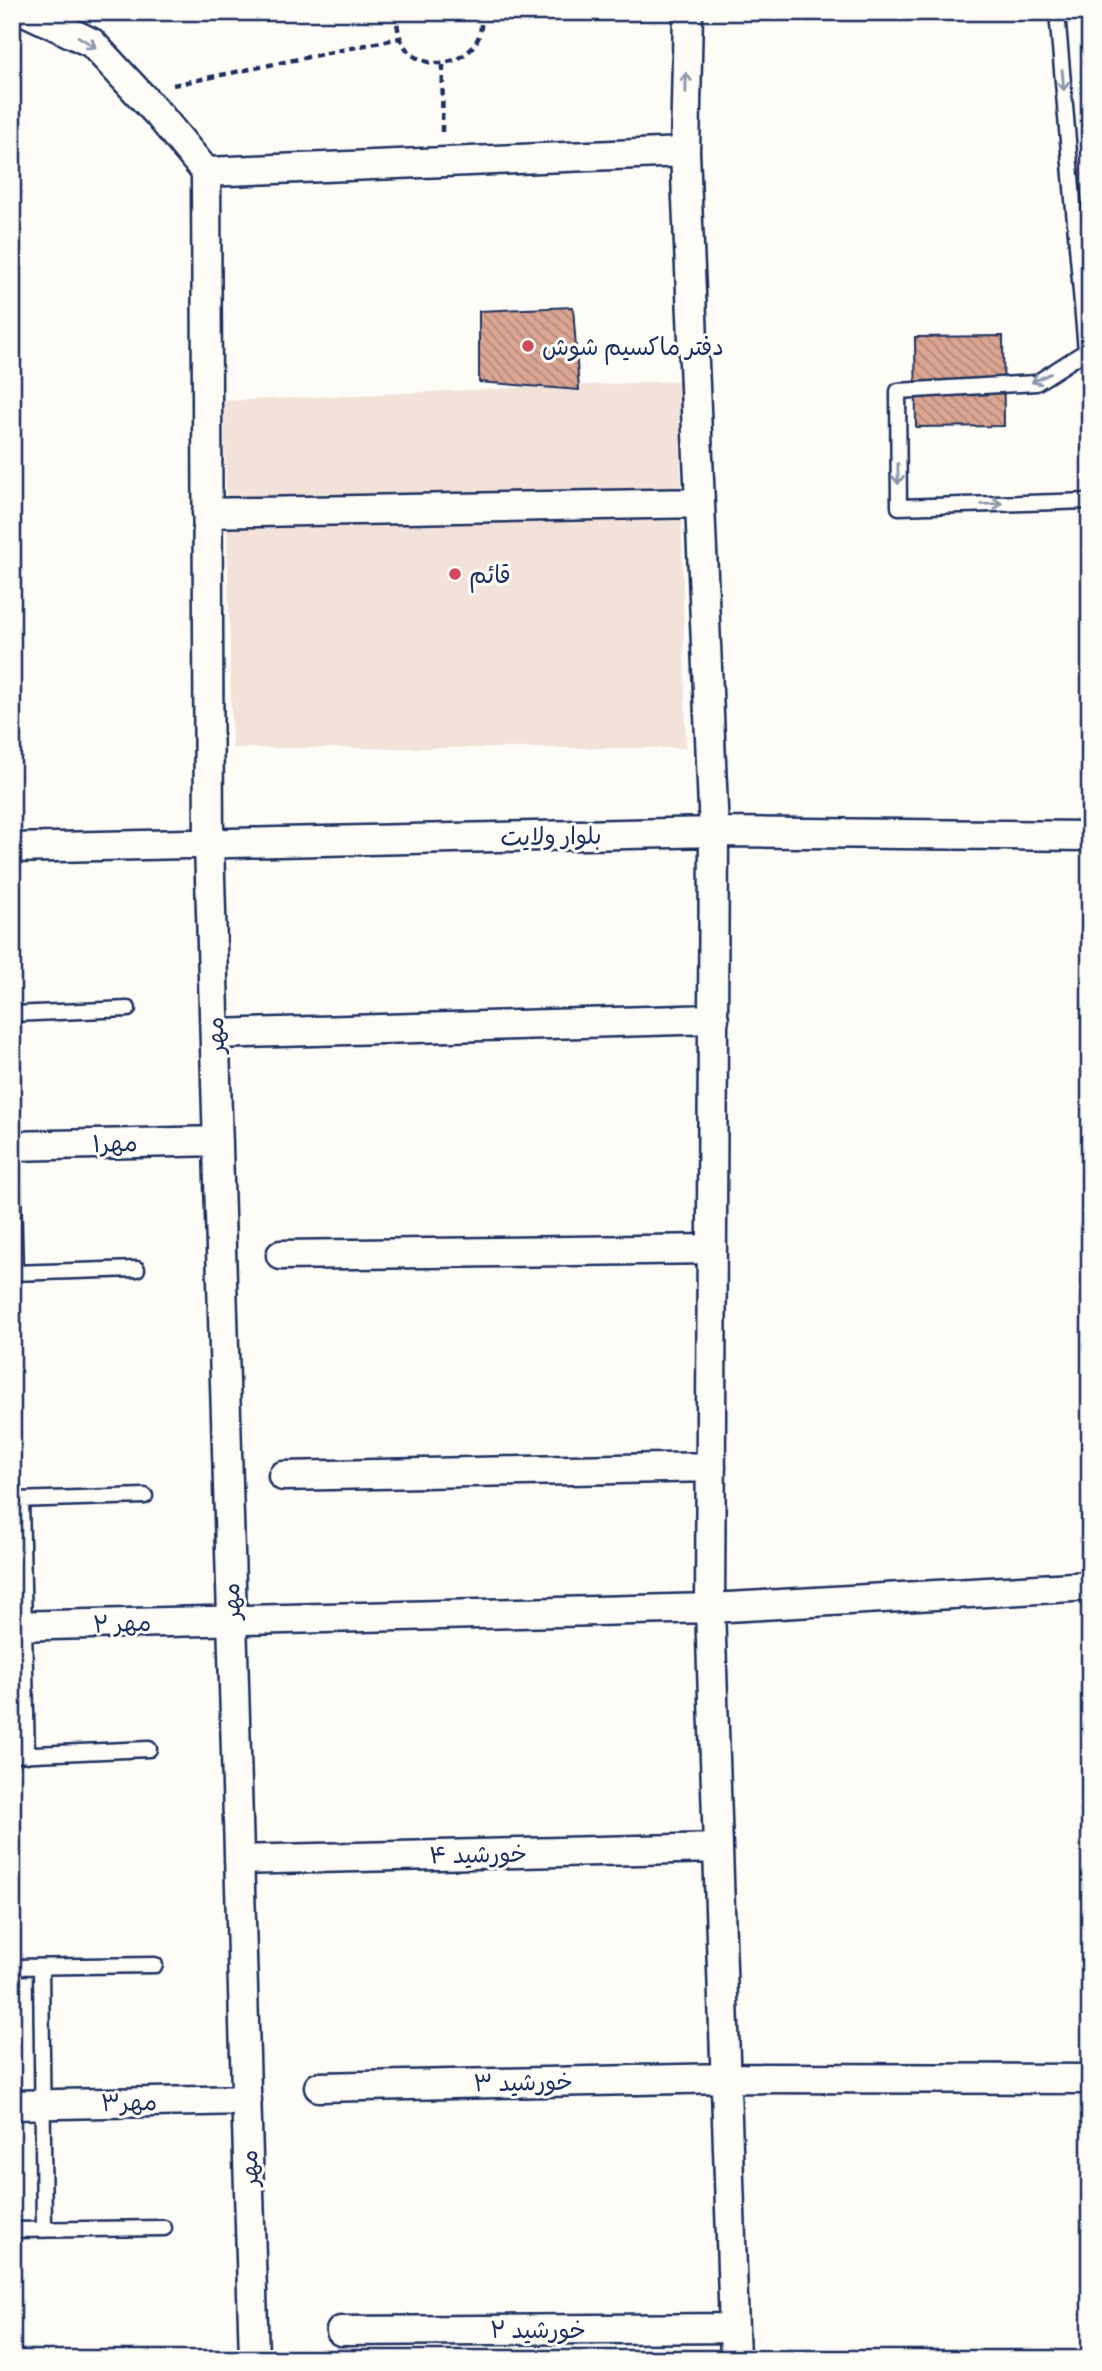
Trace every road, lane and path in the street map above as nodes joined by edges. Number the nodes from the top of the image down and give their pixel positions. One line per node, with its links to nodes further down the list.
1 (27, 12): 9 (street, one-way to 9)
2 (398, 12): 7 (path)
3 (499, 12): 6 (path)
4 (688, 12): 10 (street, one-way to 4)
5 (1057, 12): 13 (lane, one-way to 13)
6 (480, 14): 8 (path)
7 (400, 38): 8 (path); 9 (path)
8 (443, 63): 11 (path)
9 (137, 92): 12 (street)
10 (685, 152): 11 (street); 14 (street)
11 (442, 162): 12 (street)
12 (206, 172): 15 (street, مهر)
13 (1090, 501)
14 (700, 503): 15 (street); 16 (street)
15 (207, 513): 18 (street, مهر)
16 (715, 832): 17 (street, بلوار ولایت); 18 (street, بلوار ولایت); 22 (street)
17 (1090, 836)
18 (209, 844): 19 (street, بلوار ولایت); 23 (street, مهر)
19 (12, 848)
20 (128, 1009): 21 (lane)
21 (12, 1014)
22 (714, 1019): 23 (street); 27 (street)
23 (215, 1034): 24 (street, مهر)
24 (218, 1141): 25 (street, مهر۱); 37 (street, مهر)
25 (12, 1146)
26 (12, 1153): 30 (lane)
27 (712, 1249): 28 (street); 31 (street)
28 (281, 1255)
29 (137, 1269): 30 (lane)
30 (14, 1273)
31 (711, 1467): 32 (street); 36 (street)
32 (283, 1476)
33 (145, 1496): 34 (lane)
34 (16, 1500): 38 (lane)
35 (1090, 1586): 36 (street, مهر ۲)
36 (710, 1608): 37 (street, مهر ۲); 41 (street)
37 (232, 1619): 38 (street, مهر ۲); 42 (street, مهر)
38 (18, 1626): 40 (lane)
39 (149, 1749): 40 (lane)
40 (19, 1755)
41 (717, 1848): 42 (street, خورشید ۴); 46 (street)
42 (239, 1860): 49 (street, مهر)
43 (155, 1965): 44 (lane)
44 (41, 1967): 45 (lane); 51 (lane)
45 (12, 1968)
46 (726, 2078): 47 (street, خورشید ۳); 48 (street, خورشید ۳); 55 (street)
47 (1090, 2079)
48 (319, 2087)
49 (247, 2100): 51 (street, مهر۳); 57 (street, مهر)
50 (12, 2105): 51 (street, مهر۳)
51 (43, 2105): 54 (lane)
52 (164, 2228): 54 (lane)
53 (12, 2230): 54 (lane)
54 (44, 2230)
55 (734, 2328): 56 (street, خورشید ۲); 58 (street)
56 (341, 2331)
57 (254, 2359)
58 (735, 2359)

